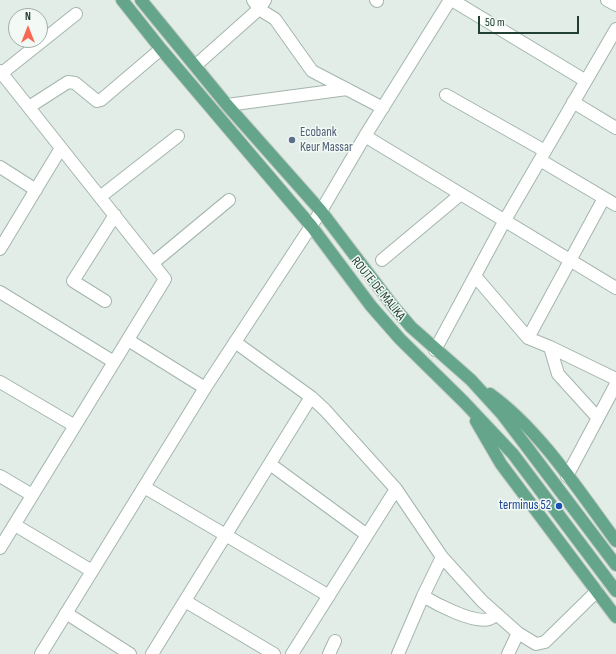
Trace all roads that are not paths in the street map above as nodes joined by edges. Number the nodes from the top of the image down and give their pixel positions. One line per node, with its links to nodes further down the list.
1 (122, 0): 9 (main road, ROUTE DE MALIKA)
2 (141, 0): 10 (main road, ROUTE DE MALIKA)
3 (451, 0): 12 (street); 18 (street)
4 (607, 0): 6 (street)
5 (259, 3): 10 (street); 13 (street)
6 (616, 5)
7 (76, 14): 11 (street)
8 (616, 29): 12 (street)
9 (161, 49): 17 (street); 33 (main road, ROUTE DE MALIKA)
10 (195, 66): 16 (main road, ROUTE DE MALIKA)
11 (1, 72): 17 (street)
12 (586, 81): 15 (street)
13 (347, 89): 16 (street); 18 (street)
14 (446, 95): 23 (street)
15 (573, 102): 19 (street); 23 (street)
16 (227, 105): 30 (main road, ROUTE DE MALIKA)
17 (29, 106): 22 (street)
18 (382, 108): 21 (street)
19 (616, 128)
20 (178, 136): 27 (street)
21 (365, 136): 26 (street); 30 (street)
22 (61, 148): 25 (street); 27 (street)
23 (542, 156): 29 (street); 32 (street)
24 (0, 168): 25 (street)
25 (36, 190): 34 (street)
26 (462, 194): 32 (street); 36 (street)
27 (100, 197): 31 (street)
28 (229, 200): 37 (street)
29 (613, 202): 35 (street)
30 (321, 211): 33 (street); 46 (main road, ROUTE DE MALIKA)
31 (115, 215): 37 (street); 41 (street)
32 (505, 220): 35 (street); 38 (street)
33 (312, 228): 44 (street); 54 (main road, ROUTE DE MALIKA)
34 (0, 249)
35 (570, 259): 39 (street); 42 (street)
36 (382, 260)
37 (153, 263): 43 (street)
38 (475, 276): 42 (street); 46 (street)
39 (616, 288)
40 (0, 292): 47 (street)
41 (105, 300)
42 (528, 338): 45 (street)
43 (128, 340): 47 (street); 52 (street)
44 (235, 342): 52 (street); 53 (street)
45 (550, 347): 48 (street); 55 (street)
46 (435, 350): 49 (main road, ROUTE DE MALIKA)
47 (114, 362): 56 (street)
48 (616, 379)
49 (471, 380): 59 (main road); 69 (main road, ROUTE DE MALIKA)
50 (0, 382): 56 (street)
51 (616, 384): 55 (street)
52 (206, 388): 60 (street)
53 (311, 397): 57 (street); 61 (street)
54 (464, 402): 71 (main road); 72 (main road, ROUTE DE MALIKA)
55 (597, 418): 59 (street)
56 (75, 426): 62 (street)
57 (270, 464): 64 (street); 65 (street)
58 (0, 476): 62 (street)
59 (567, 476): 66 (main road)
60 (144, 487): 64 (street); 70 (street)
61 (396, 489): 65 (street); 68 (street)
62 (32, 496): 63 (street)
63 (14, 525): 67 (street); 70 (street)
64 (226, 535): 73 (street); 75 (street)
65 (367, 535): 73 (street)
66 (616, 541)
67 (0, 548)
68 (442, 557): 74 (street); 77 (street)
69 (616, 565)
70 (92, 571): 76 (street)
71 (597, 591): 78 (main road); 79 (street)
72 (616, 591)
73 (329, 596): 85 (street)
74 (423, 596): 77 (street); 87 (street)
75 (185, 600): 83 (street); 84 (street)
76 (66, 613): 81 (street); 82 (street)
77 (497, 614): 79 (street)
78 (616, 617)
79 (518, 633): 88 (street)
80 (335, 641): 86 (street)
81 (41, 654)
82 (130, 654)
83 (152, 654)
84 (274, 654)
85 (292, 654)
86 (329, 654)
87 (398, 654)
88 (508, 654)

